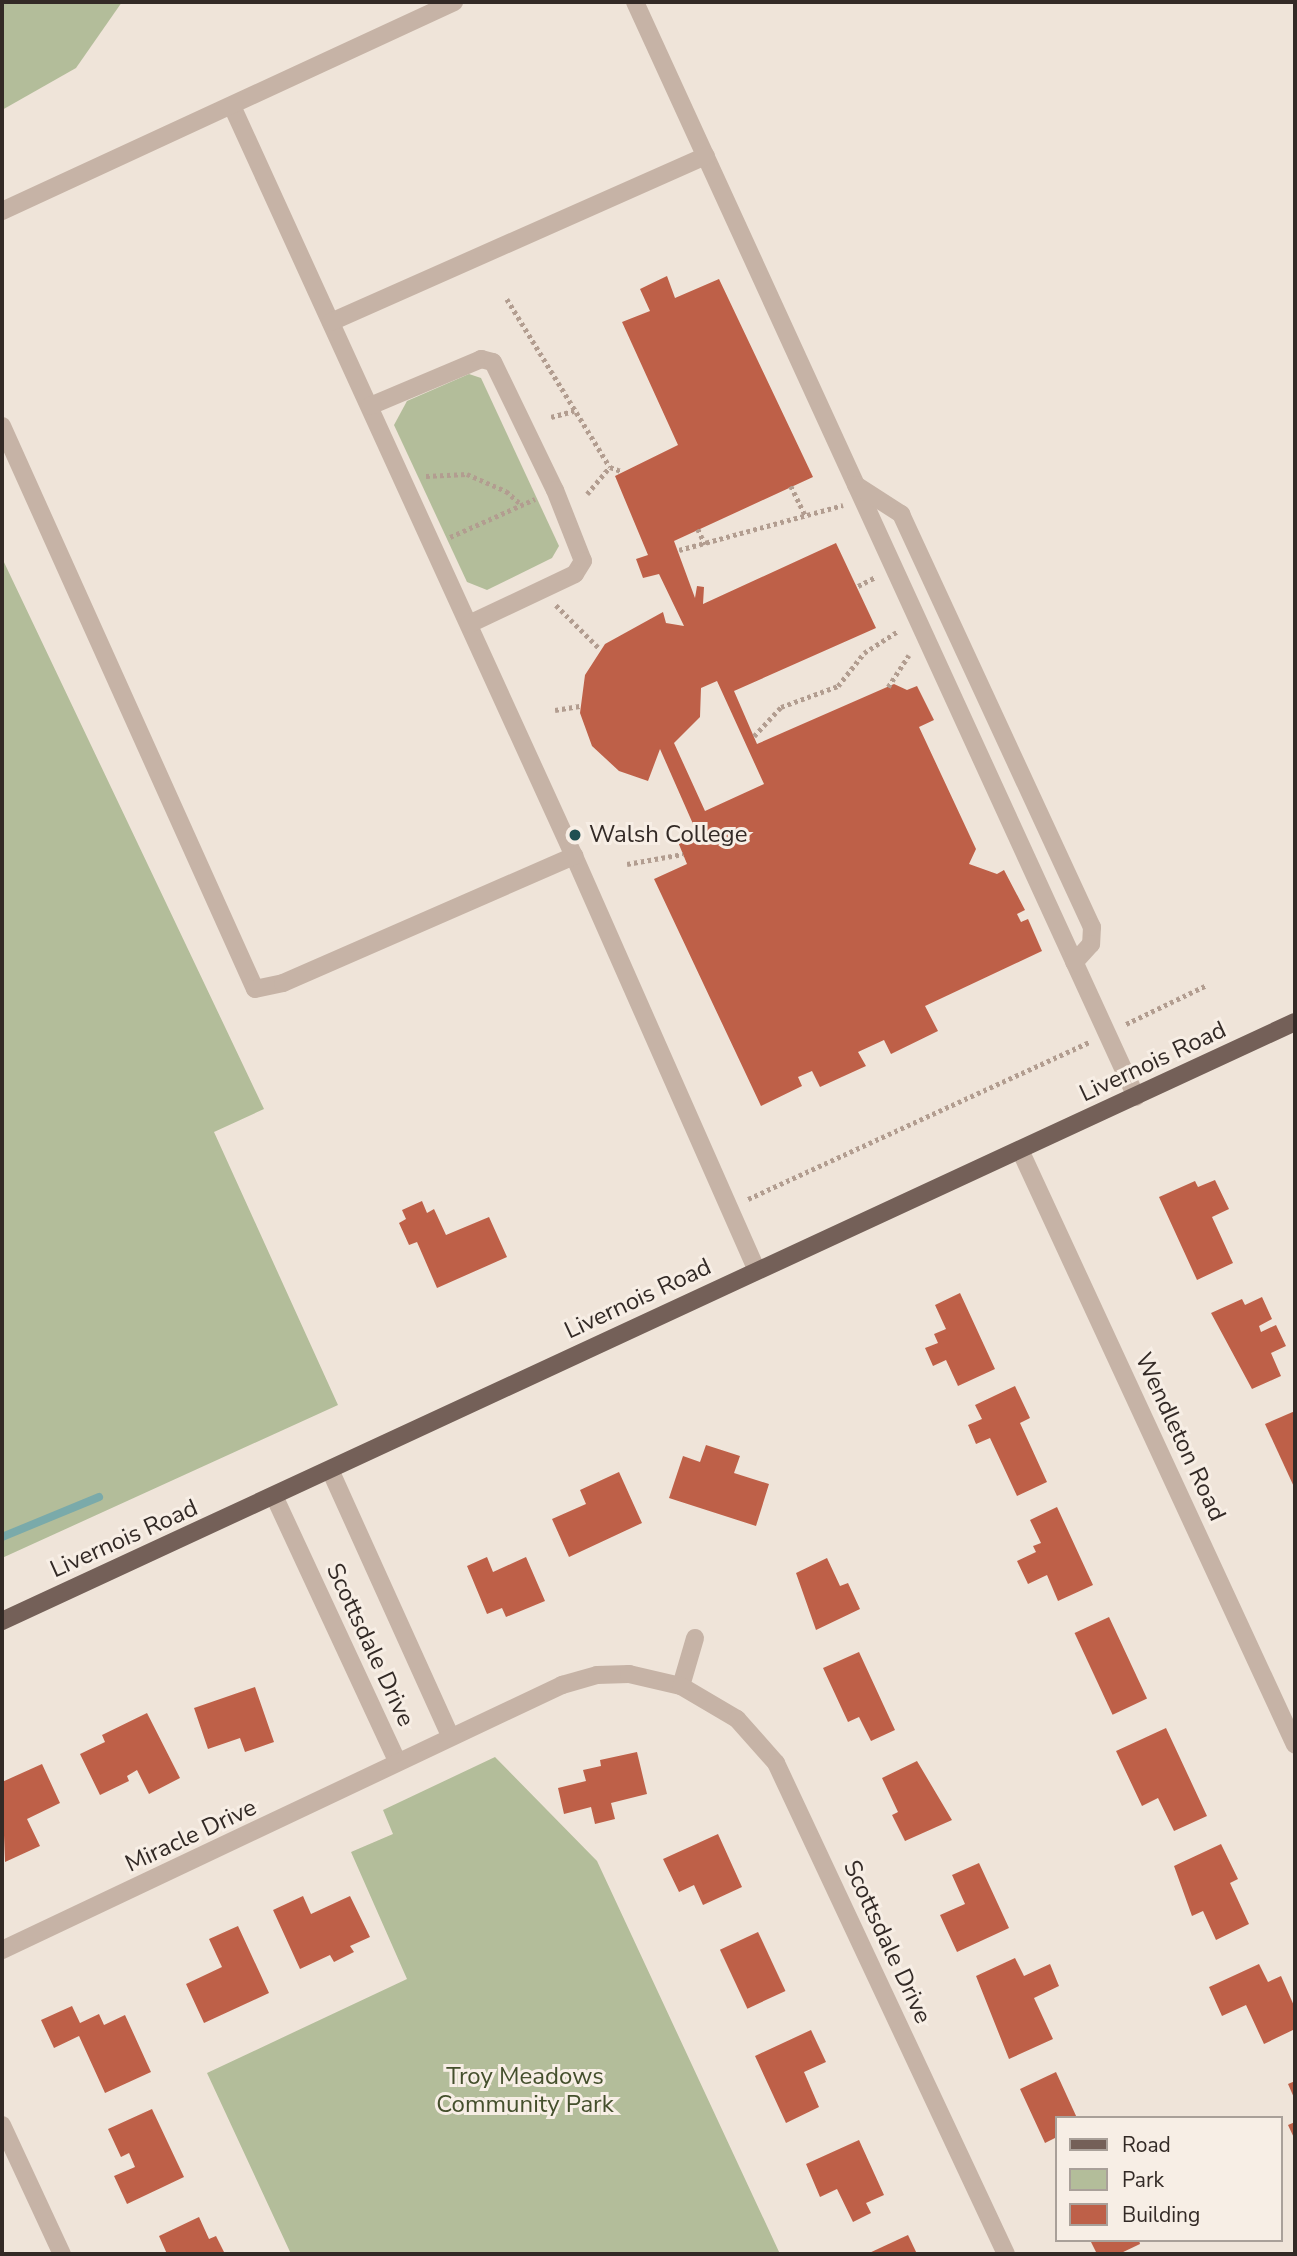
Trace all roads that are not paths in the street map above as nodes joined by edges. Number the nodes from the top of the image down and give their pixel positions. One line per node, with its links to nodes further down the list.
1 (454, 2): 3 (street)
2 (635, 2): 4 (street)
3 (232, 106): 5 (street); 6 (street)
4 (706, 156): 6 (street); 9 (street)
5 (2, 211)
6 (331, 322): 7 (street)
7 (370, 406): 10 (street); 10 (street)
8 (2, 426): 11 (street)
9 (856, 485): 12 (street); 12 (street)
10 (469, 624): 11 (street)
11 (574, 856): 16 (street)
12 (1073, 963): 14 (street)
13 (1295, 1022): 14 (main road, Livernois Road)
14 (1136, 1097): 15 (main road, Livernois Road)
15 (1020, 1150): 16 (main road, Livernois Road); 23 (street, Wendleton Road)
16 (757, 1270): 17 (main road, Livernois Road)
17 (331, 1472): 18 (main road, Livernois Road); 22 (street, Scottsdale Drive)
18 (275, 1498): 19 (main road, Livernois Road); 24 (street, Scottsdale Drive)
19 (2, 1621)
20 (695, 1638): 21 (street)
21 (681, 1686): 22 (street, Scottsdale Drive); 28 (street, Scottsdale Drive)
22 (450, 1736): 24 (street, Scottsdale Drive)
23 (1295, 1745)
24 (397, 1761): 25 (street, Miracle Drive)
25 (2, 1950)
26 (2, 2126): 27 (street)
27 (62, 2254)
28 (1006, 2254)

